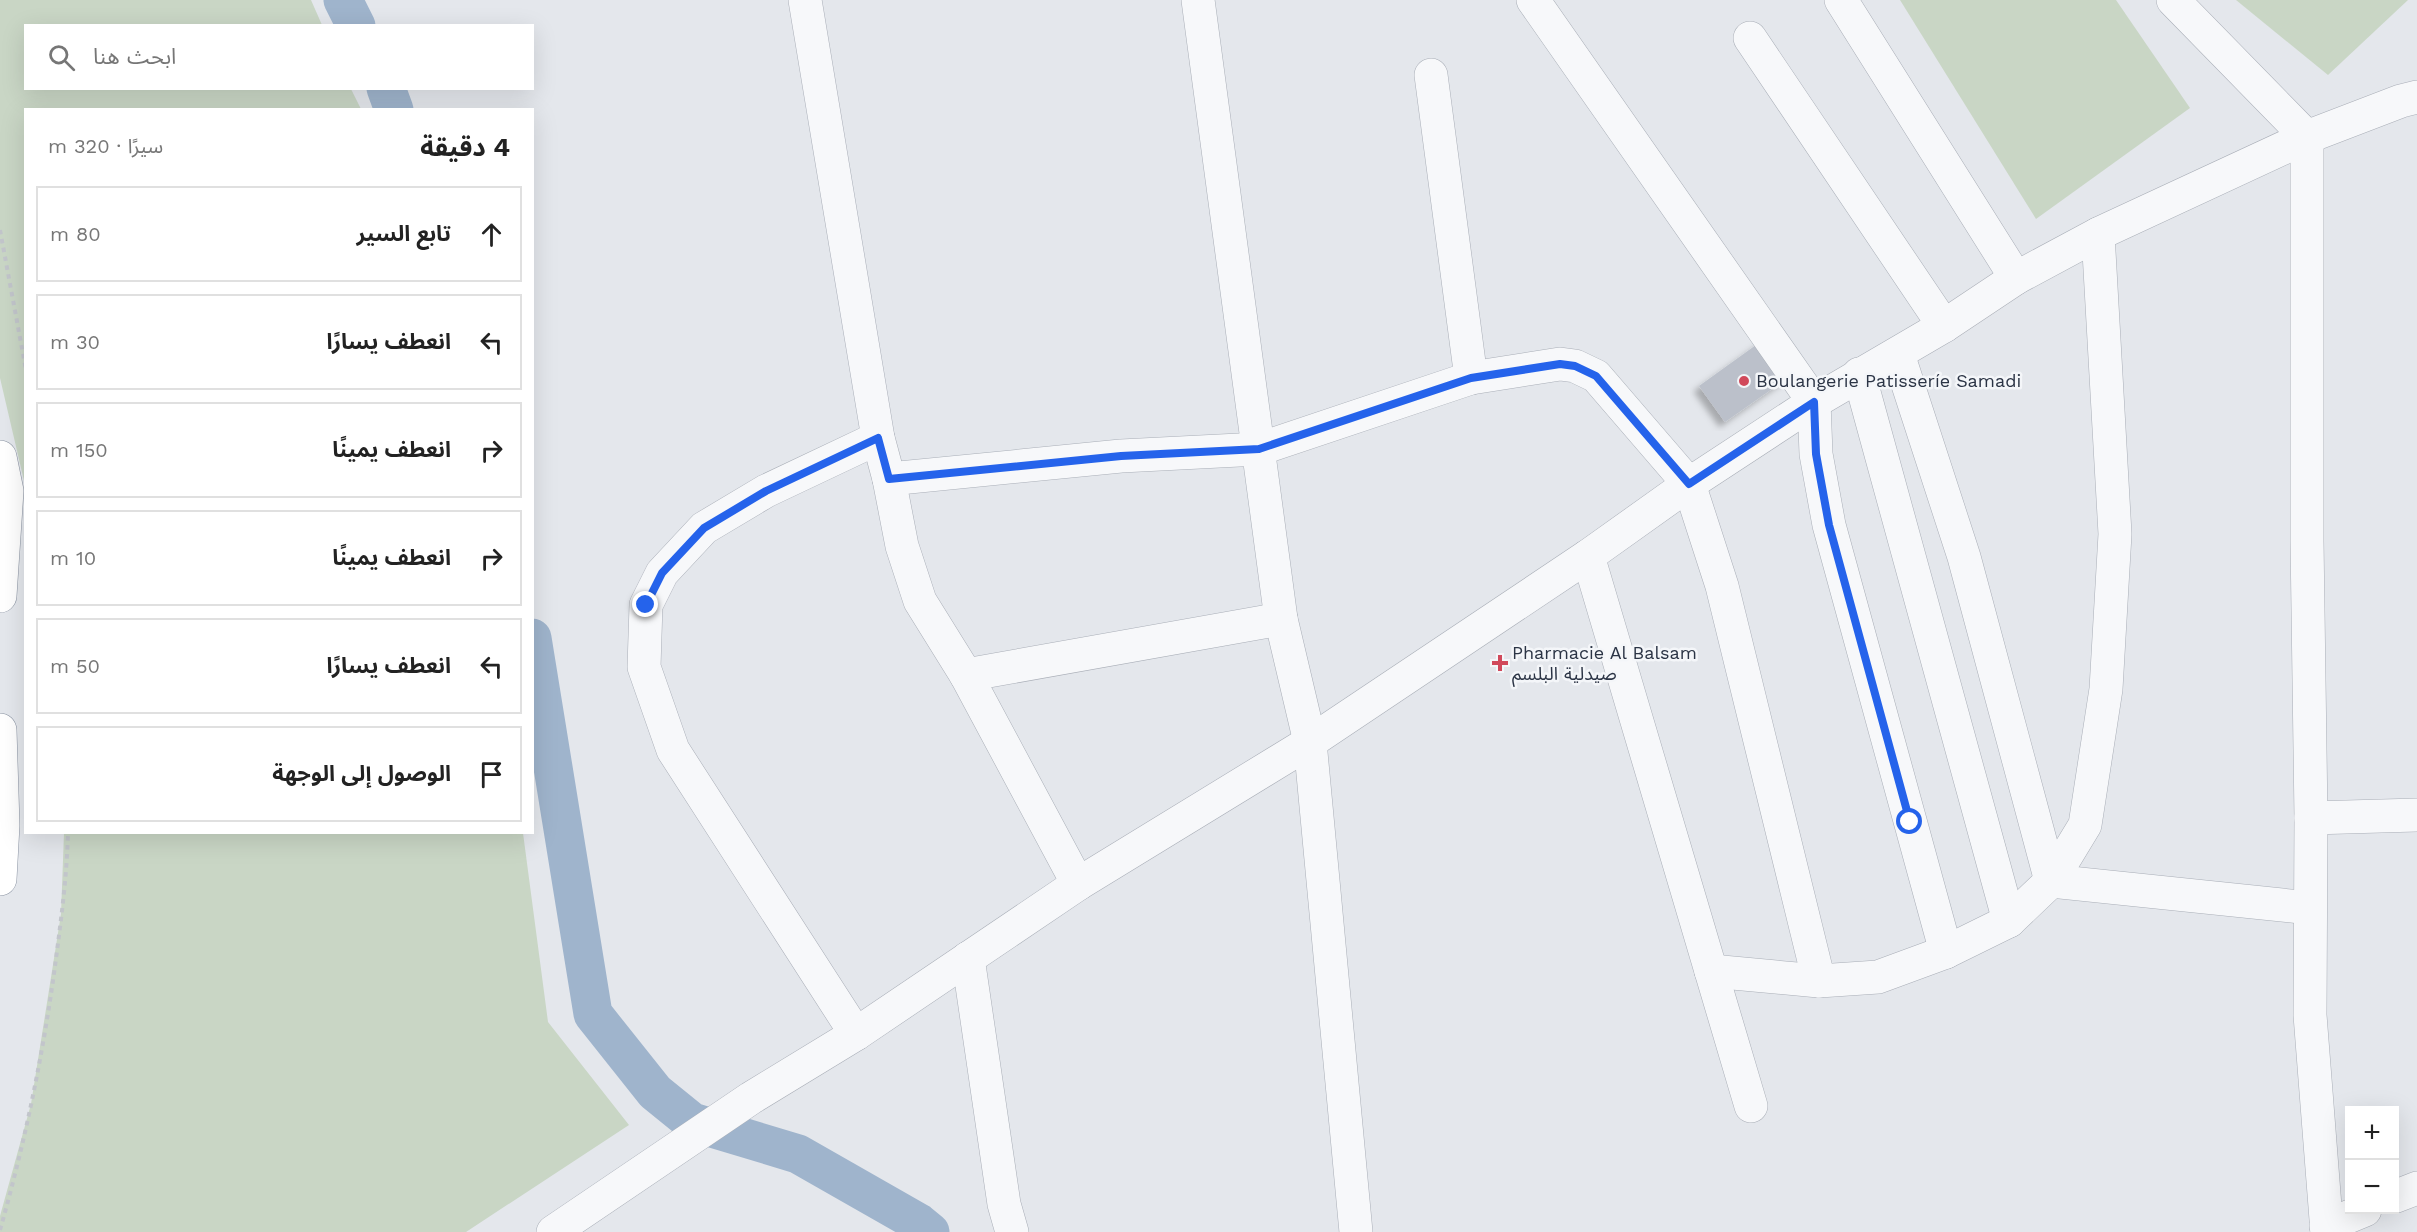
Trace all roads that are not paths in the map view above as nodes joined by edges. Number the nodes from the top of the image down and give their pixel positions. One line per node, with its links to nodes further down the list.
1 (805, 0): 17 (street)
2 (1198, 0): 18 (street)
3 (1533, 0): 16 (street)
4 (1841, 0): 11 (street)
5 (2173, 0): 9 (street)
6 (1750, 38): 12 (street)
7 (1431, 75): 15 (street)
8 (2417, 97): 9 (street)
9 (2307, 136): 10 (street); 29 (street)
10 (2098, 234): 11 (street); 31 (street)
11 (2016, 279): 12 (street)
12 (1944, 326): 13 (street)
13 (1898, 354): 14 (street); 31 (street)
14 (1859, 374): 16 (street); 34 (street)
15 (1471, 378): 18 (street); 21 (street)
16 (1814, 402): 21 (street); 35 (street)
17 (878, 438): 20 (street); 39 (street)
18 (1259, 449): 20 (street); 24 (street)
19 (0, 457): 23 (highway)
20 (889, 479): 25 (street)
21 (1689, 484): 22 (street); 38 (street)
22 (1588, 556): 27 (street); 37 (street)
23 (0, 596)
24 (1281, 619): 25 (street); 27 (street)
25 (966, 675): 32 (street)
26 (0, 730): 30 (highway)
27 (1310, 742): 32 (street); 47 (street)
28 (2417, 816): 29 (street)
29 (2311, 818): 33 (street)
30 (0, 879)
31 (2051, 881): 33 (street); 34 (street)
32 (1078, 885): 36 (street)
33 (2310, 908): 44 (street)
34 (2009, 921): 35 (street)
35 (1946, 952): 38 (street)
36 (968, 958): 39 (street); 46 (street)
37 (1711, 970): 38 (street); 40 (street)
38 (1819, 981)
39 (856, 1034): 45 (street)
40 (1751, 1106)
41 (2417, 1188): 42 (street)
42 (2399, 1195)
43 (2355, 1214): 44 (street)
44 (2326, 1229)
45 (553, 1232)
46 (1012, 1232)
47 (1356, 1232)

